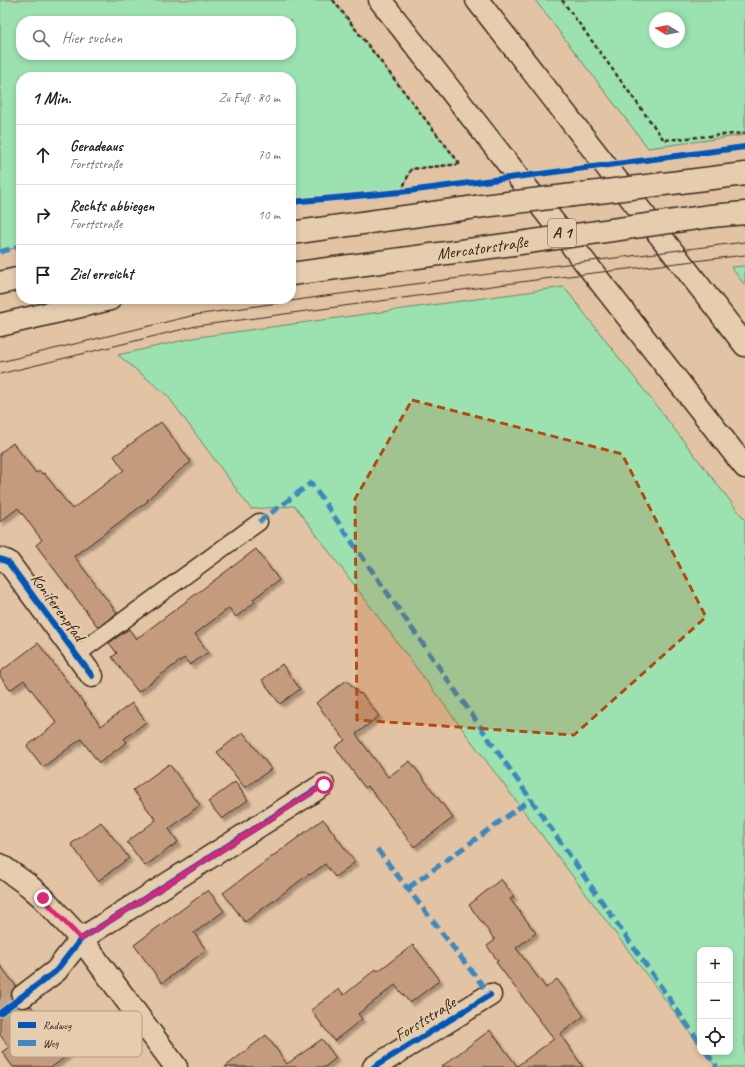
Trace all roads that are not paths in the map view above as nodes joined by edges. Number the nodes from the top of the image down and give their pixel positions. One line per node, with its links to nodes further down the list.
1 (380, 0): 12 (main road, A 1)
2 (477, 0): 11 (main road)
3 (745, 174): 5 (main road, bridge)
4 (745, 212): 6 (main road, Mercatorstraße, bridge)
5 (296, 232)
6 (296, 273)
7 (16, 279): 8 (main road)
8 (0, 283)
9 (90, 304): 10 (main road)
10 (0, 326)
11 (745, 345)
12 (745, 467)
13 (259, 522): 15 (lane, Koniferenpfad)
14 (0, 559): 15 (main road, Koniferenpfad)
15 (76, 655): 16 (main road, Koniferenpfad)
16 (92, 676)
17 (324, 785): 19 (main road)
18 (0, 865): 19 (main road)
19 (81, 939): 21 (main road); 22 (main road)
20 (490, 995): 25 (main road, Forststraße)
21 (23, 996)
22 (134, 1011)
23 (142, 1021): 24 (main road)
24 (176, 1067)
25 (374, 1067)

